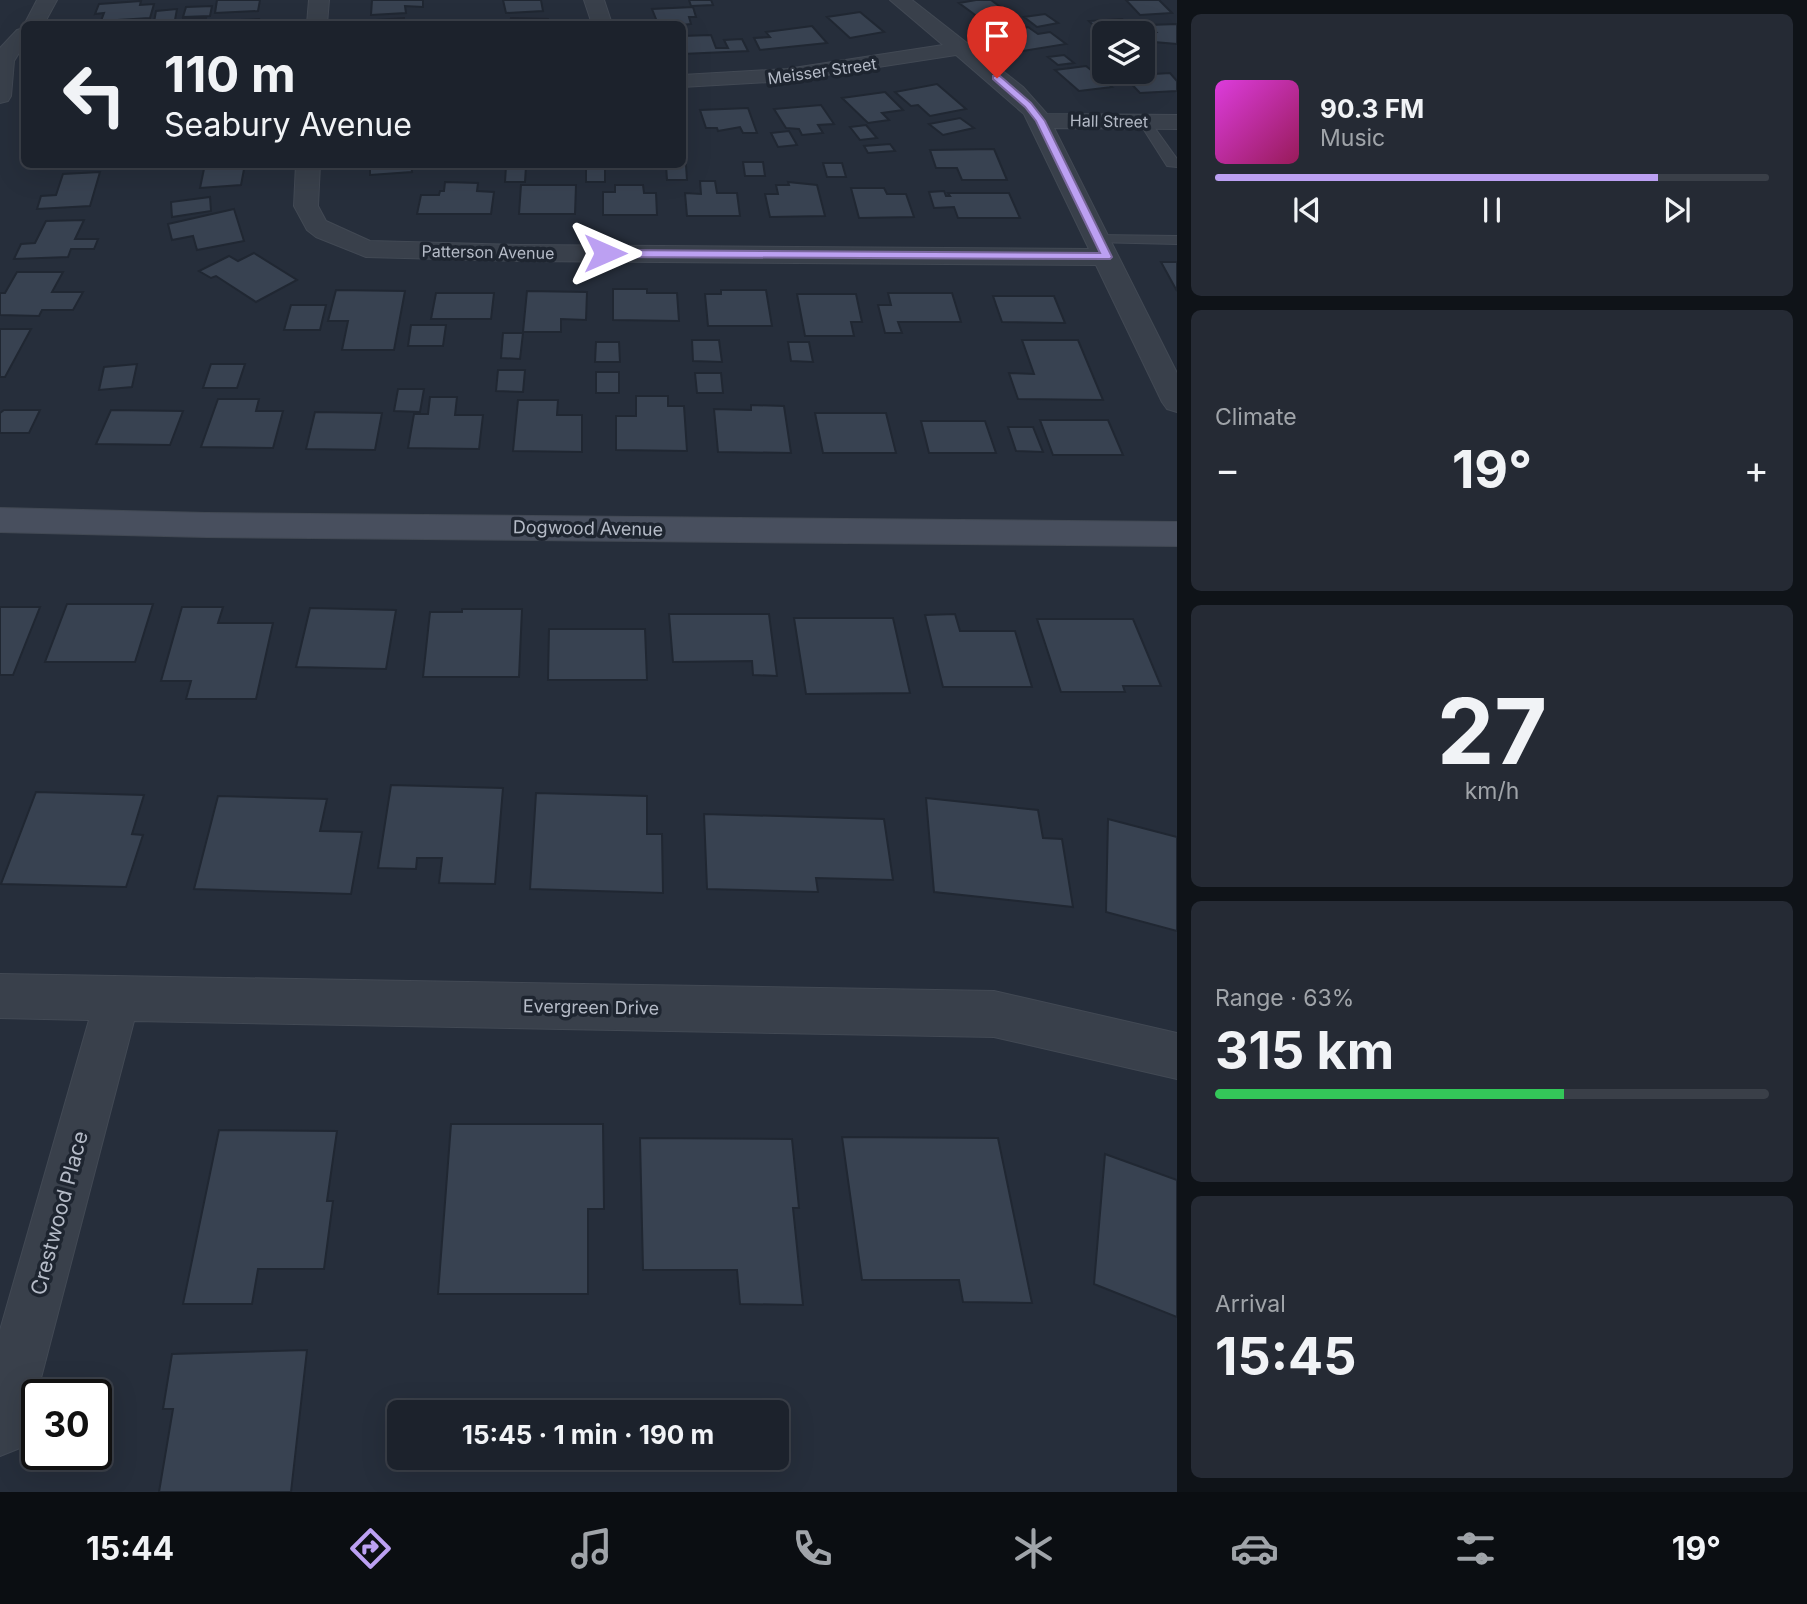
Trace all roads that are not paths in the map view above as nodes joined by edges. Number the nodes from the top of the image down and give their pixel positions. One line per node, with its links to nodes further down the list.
1 (47, 0): 5 (street)
2 (319, 0): 6 (street)
3 (594, 0): 7 (street)
4 (900, 0): 9 (street)
5 (36, 21)
6 (317, 21)
7 (601, 21)
8 (21, 37): 10 (street)
9 (960, 48): 11 (street, Meisser Street); 13 (street)
10 (3, 52): 12 (street)
11 (686, 81)
12 (0, 96)
13 (1040, 121): 14 (street, Hall Street); 19 (street)
14 (1145, 122): 15 (street, Hall Street); 16 (lane)
15 (1177, 122)
16 (1175, 166)
17 (308, 168): 19 (street, Patterson Avenue)
18 (1177, 240): 19 (lane)
19 (1102, 248): 20 (street)
20 (1177, 402)
21 (0, 520): 22 (street, Dogwood Avenue)
22 (1177, 534)
23 (0, 996): 24 (street, Evergreen Drive)
24 (117, 999): 25 (street, Evergreen Drive); 26 (street, Crestwood Place)
25 (1177, 1056)
26 (0, 1428)

